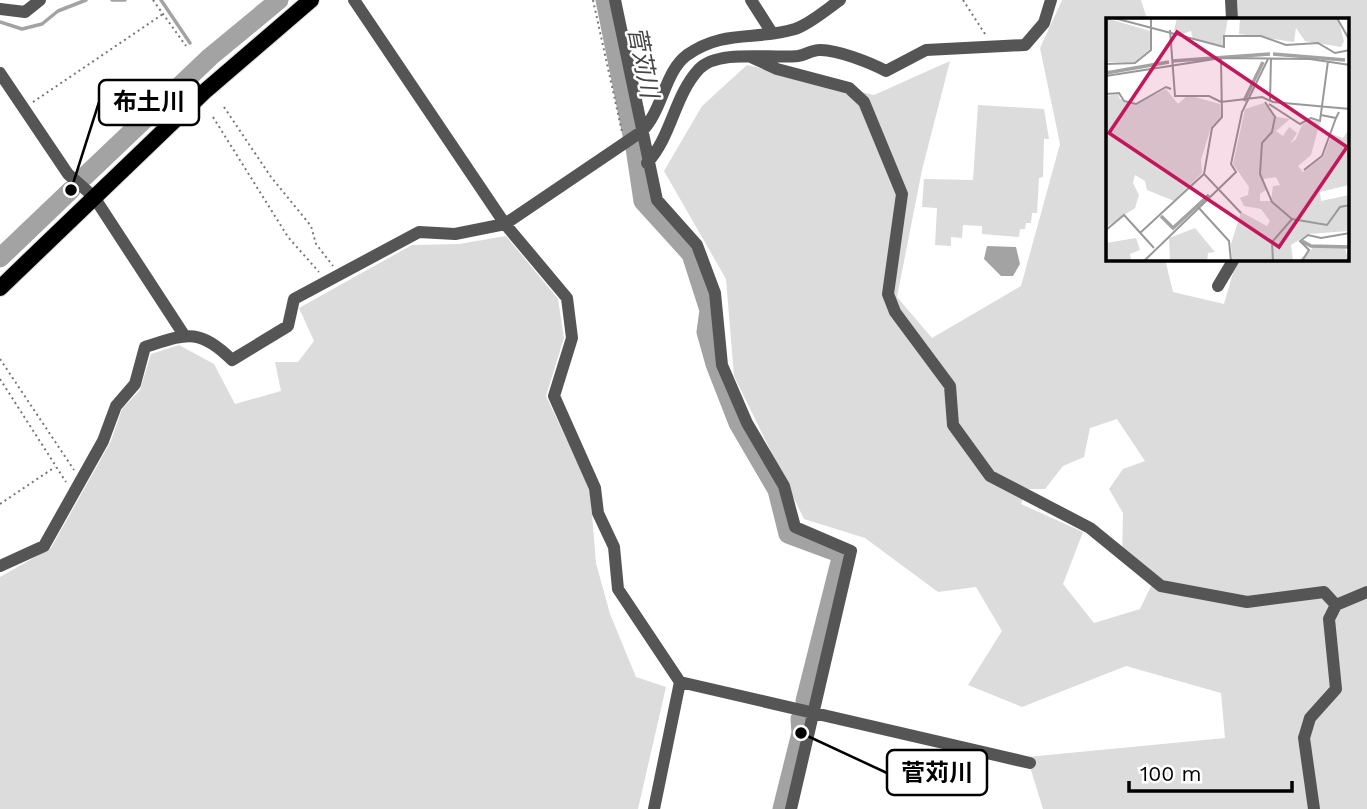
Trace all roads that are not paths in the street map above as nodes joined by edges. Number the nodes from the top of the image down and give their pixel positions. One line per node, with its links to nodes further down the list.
1 (40, 0): 9 (street)
2 (311, 0): 16 (main road)
3 (354, 0): 17 (street)
4 (615, 0): 14 (street)
5 (751, 0): 11 (street)
6 (840, 0): 11 (street)
7 (1051, 0): 12 (street)
8 (1231, 0): 10 (street)
9 (0, 9)
10 (1231, 18)
11 (772, 33): 14 (street)
12 (751, 57): 15 (street); 24 (street)
13 (0, 73): 16 (street)
14 (641, 132): 15 (street); 17 (street)
15 (647, 163): 26 (street)
16 (94, 197): 20 (main road); 21 (street)
17 (505, 224): 21 (street); 25 (street)
18 (1233, 261): 19 (street)
19 (1218, 286)
20 (0, 288)
21 (184, 335): 22 (street)
22 (0, 566)
23 (1367, 592): 24 (street)
24 (1336, 605): 30 (street)
25 (680, 682): 26 (street); 28 (street)
26 (813, 711): 27 (street); 29 (street)
27 (1030, 762)
28 (654, 809)
29 (791, 809)
30 (1314, 809)

